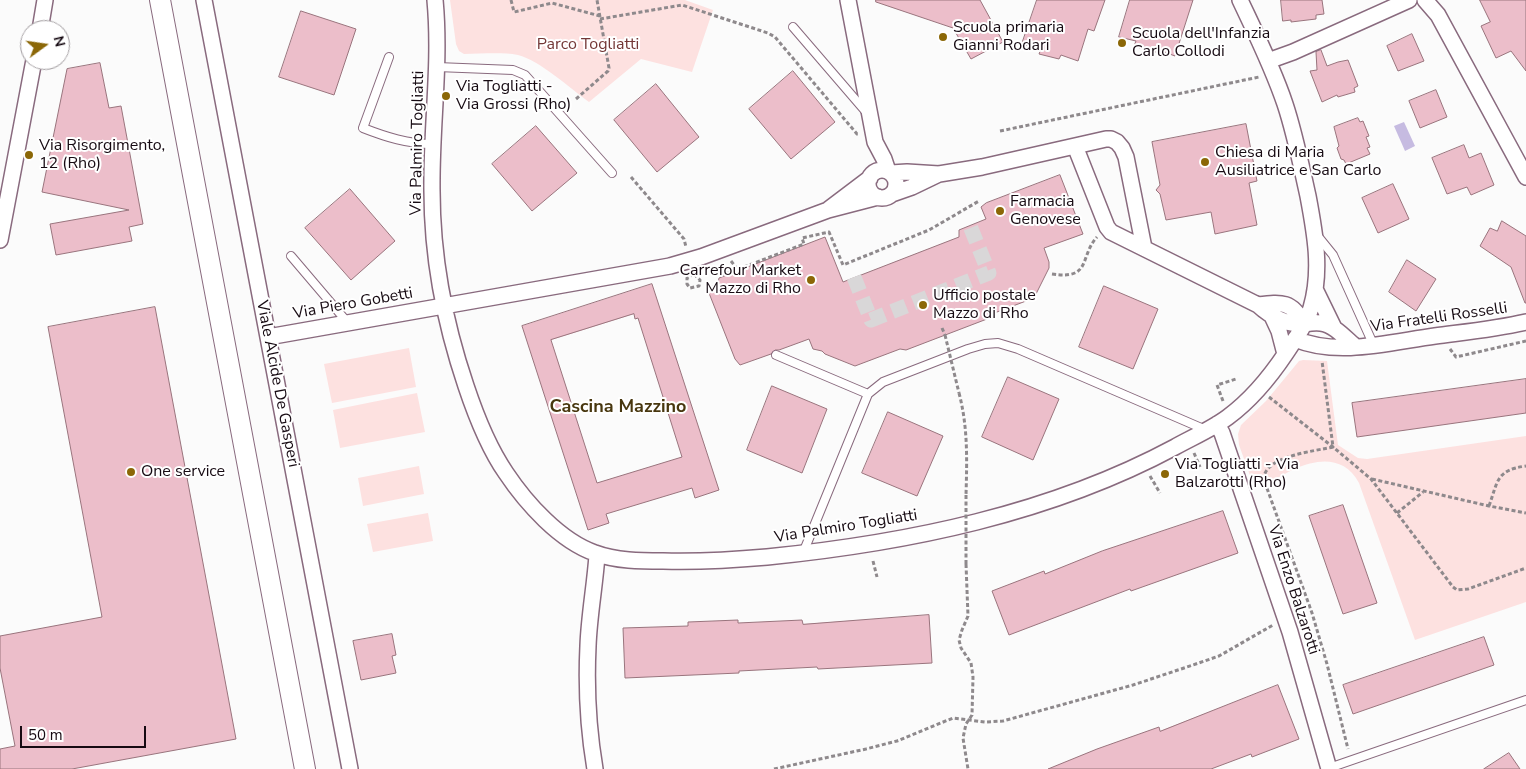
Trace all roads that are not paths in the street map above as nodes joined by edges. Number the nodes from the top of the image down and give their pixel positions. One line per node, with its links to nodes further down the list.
1 (45, 0): 9 (street)
2 (160, 0): 49 (street)
3 (204, 0): 38 (street, Viale Alcide De Gasperi)
4 (435, 0): 12 (street, Via Palmiro Togliatti)
5 (848, 0): 15 (street)
6 (1240, 0): 13 (street, Via Palmiro Togliatti)
7 (1409, 0): 13 (street)
8 (1425, 0): 23 (street)
9 (42, 20)
10 (793, 27): 15 (lane)
11 (389, 57): 17 (lane)
12 (437, 68): 17 (street, Via Palmiro Togliatti); 20 (lane)
13 (1271, 68): 26 (street, Via Palmiro Togliatti)
14 (32, 70): 27 (street)
15 (869, 116): 16 (street)
16 (875, 142): 19 (street); 22 (street)
17 (433, 144): 31 (street, Via Palmiro Togliatti)
18 (1075, 146): 21 (street); 28 (street); 28 (street)
19 (889, 172): 21 (street); 22 (street); 24 (street)
20 (612, 173)
21 (939, 174): 24 (street)
22 (871, 177): 24 (street); 25 (street)
23 (1526, 177)
24 (885, 195): 25 (street)
25 (828, 210): 31 (street, Via Piero Gobetti)
26 (1314, 233): 30 (street, Via Palmiro Togliatti); 40 (lane)
27 (0, 240)
28 (1144, 248): 32 (street)
29 (291, 256): 34 (lane)
30 (1315, 290): 36 (street, Via Palmiro Togliatti); 37 (street, Via Fratelli Rosselli)
31 (444, 305): 34 (street, Via Piero Gobetti); 47 (street, Via Palmiro Togliatti)
32 (1258, 305): 33 (street); 36 (street)
33 (1272, 316): 36 (street); 42 (street)
34 (348, 322): 38 (street, Via Piero Gobetti)
35 (1526, 322): 40 (street, Via Fratelli Rosselli)
36 (1304, 324): 37 (street); 39 (street, Via Palmiro Togliatti)
37 (1334, 328): 41 (street, Via Fratelli Rosselli)
38 (268, 337): 50 (street, Viale Alcide De Gasperi)
39 (1295, 339): 41 (street, Via Fratelli Rosselli); 42 (street, Via Palmiro Togliatti)
40 (1374, 346): 41 (street, Via Fratelli Rosselli)
41 (1356, 347)
42 (1285, 354): 45 (street, Via Palmiro Togliatti)
43 (776, 355): 44 (lane)
44 (868, 394): 45 (lane); 46 (lane)
45 (1211, 427): 46 (street, Via Palmiro Togliatti); 52 (street, Via Enzo Balzarotti)
46 (803, 553): 47 (street, Via Palmiro Togliatti)
47 (598, 555): 51 (street)
48 (1526, 700): 52 (lane)
49 (305, 769)
50 (350, 769)
51 (594, 769)
52 (1329, 769)

